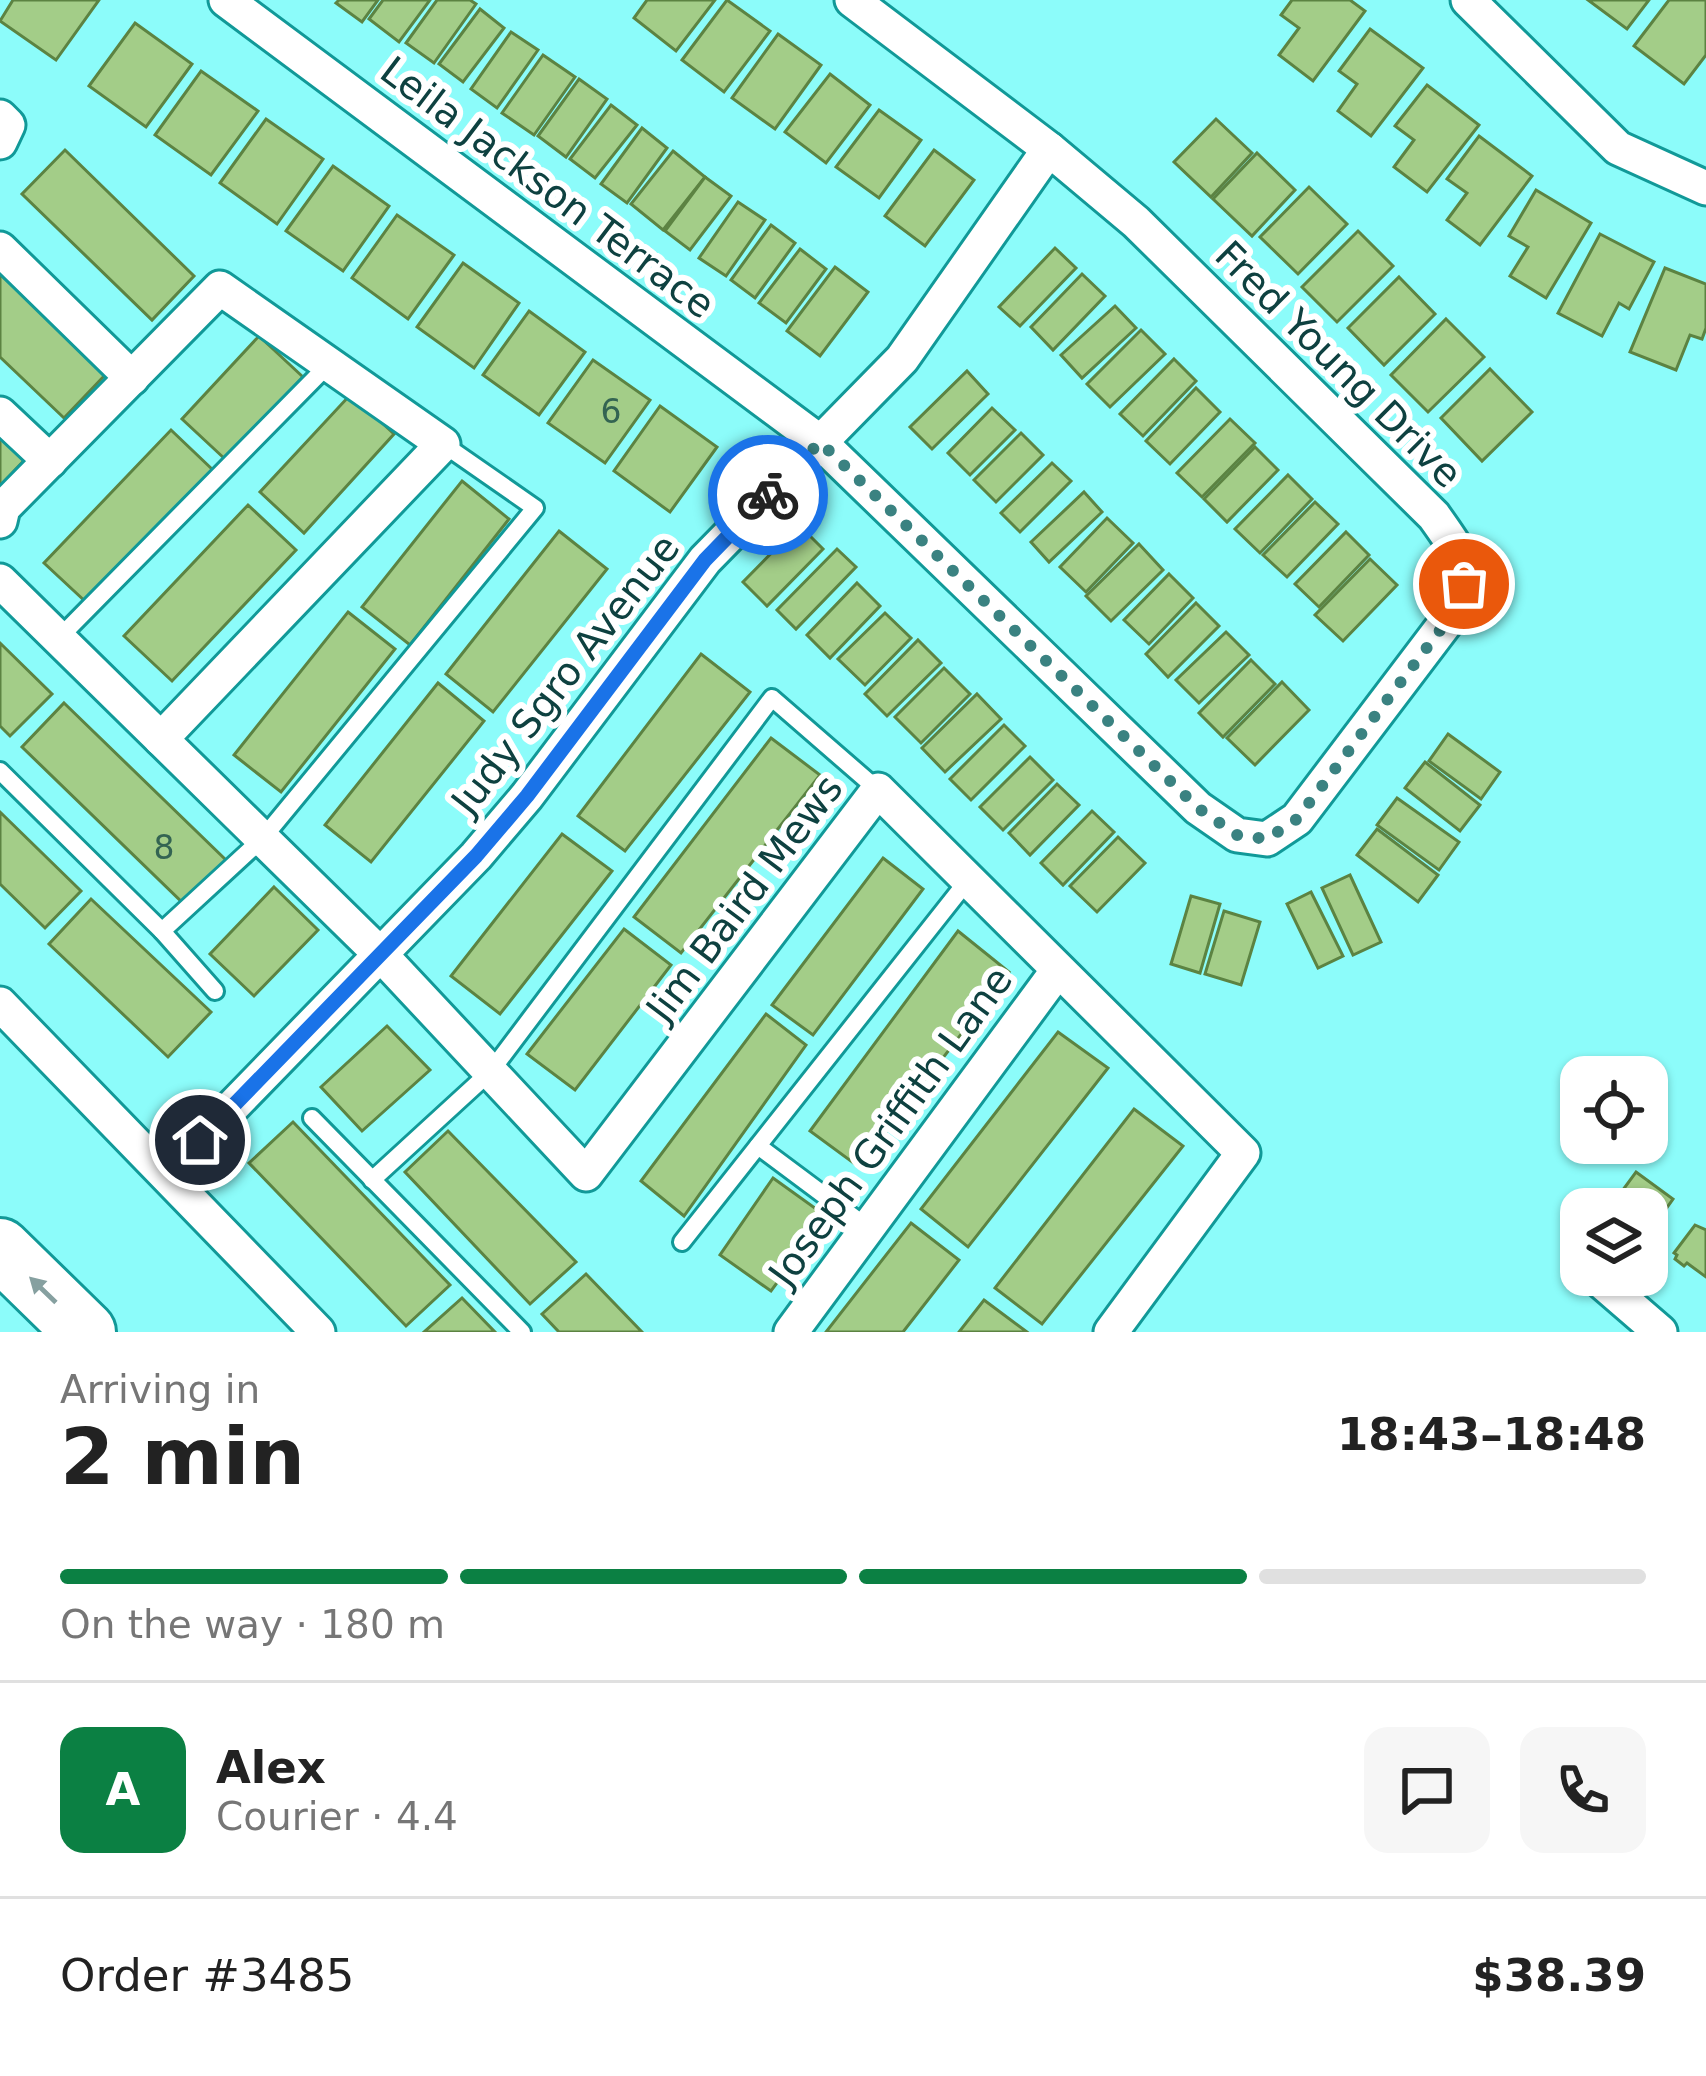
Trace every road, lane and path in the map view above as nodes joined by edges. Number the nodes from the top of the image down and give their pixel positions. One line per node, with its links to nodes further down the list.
1 (226, 0): 12 (street, Leila Jackson Terrace)
2 (852, 0): 6 (street, Fred Young Drive)
3 (1468, 0): 7 (street)
4 (0, 117): 5 (street)
5 (0, 142)
6 (1049, 149): 12 (street, Judy Sgro Avenue); 12 (street, Fred Young Drive)
7 (1706, 188)
8 (0, 250): 10 (street)
9 (329, 364): 10 (street); 13 (street); 17 (lane)
10 (132, 378): 14 (street)
11 (0, 414): 14 (street)
12 (820, 442): 24 (street, Judy Sgro Avenue)
13 (442, 444): 18 (street); 21 (lane)
14 (50, 461): 15 (street)
15 (0, 521)
16 (0, 581): 17 (street, Jim Baird Mews)
17 (58, 638): 18 (street, Jim Baird Mews)
18 (161, 739): 21 (street, Jim Baird Mews)
19 (0, 772): 23 (lane)
20 (878, 790): 22 (street, Jim Baird Mews); 28 (lane); 28 (street, Jim Baird Mews)
21 (262, 838): 23 (lane); 24 (street, Jim Baird Mews)
22 (968, 880): 25 (street, Jim Baird Mews); 30 (lane)
23 (161, 931): 26 (lane)
24 (381, 955): 28 (street, Jim Baird Mews); 31 (street, Judy Sgro Avenue)
25 (1058, 970): 33 (street, Joseph Griffith Lane); 41 (street, Jim Baird Mews)
26 (215, 991)
27 (0, 1004): 31 (street)
28 (491, 1071): 32 (lane)
29 (312, 1118): 32 (lane)
30 (758, 1146): 33 (lane); 34 (lane)
31 (165, 1172): 38 (street)
32 (372, 1180): 39 (lane)
33 (868, 1228): 40 (street, Joseph Griffith Lane)
34 (682, 1241)
35 (0, 1249): 37 (highway, one-way to 35)
36 (1618, 1296): 42 (street)
37 (85, 1332)
38 (318, 1332)
39 (522, 1332)
40 (790, 1332)
41 (1111, 1332)
42 (1660, 1332)

